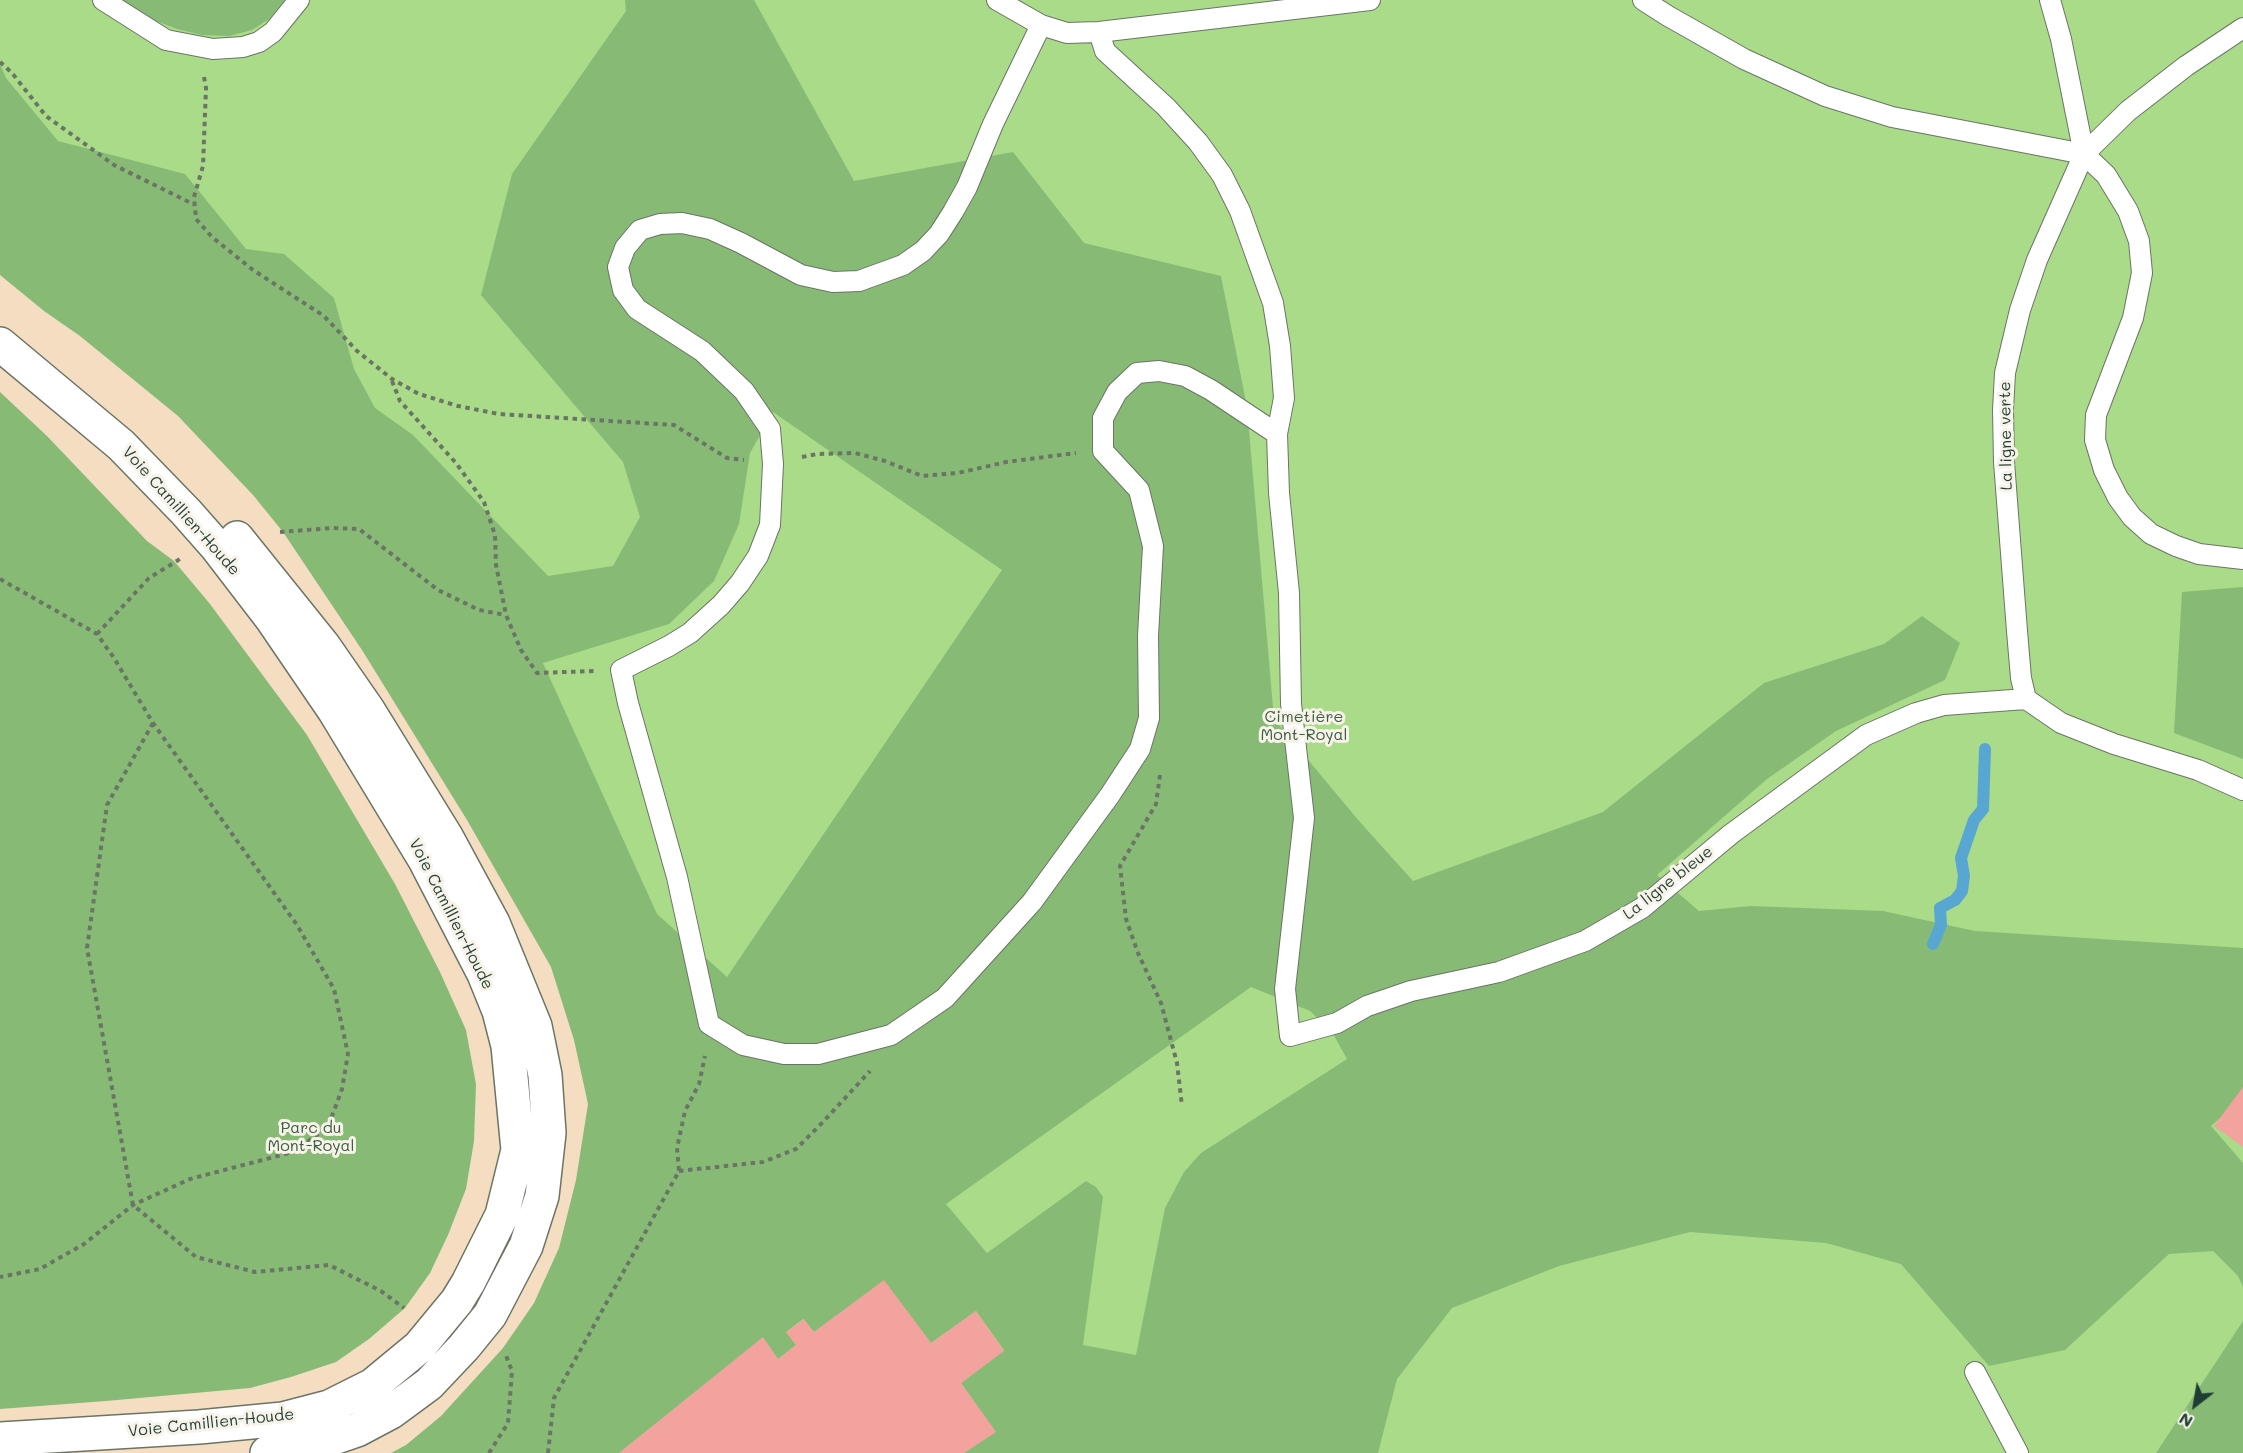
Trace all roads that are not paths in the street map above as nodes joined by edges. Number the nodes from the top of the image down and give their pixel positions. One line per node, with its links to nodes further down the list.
1 (103, 0): 2 (lane)
2 (298, 0)
3 (997, 0): 7 (lane)
4 (1370, 0): 9 (lane)
5 (1643, 0): 10 (lane)
6 (2050, 0): 10 (lane)
7 (1041, 25): 9 (lane); 13 (lane)
8 (2243, 27): 10 (lane, La ligne verte)
9 (1099, 32): 13 (lane)
10 (2084, 154): 14 (lane); 15 (lane, La ligne verte)
11 (0, 321): 19 (street, Voie Camillien-Houde)
12 (0, 344): 18 (street, Voie Camillien-Houde)
13 (1277, 434): 15 (lane, La ligne bleue)
14 (2243, 559)
15 (2026, 699): 16 (lane)
16 (2243, 790)
17 (1975, 1372): 20 (lane)
18 (0, 1439)
19 (267, 1453)
20 (2018, 1453)

